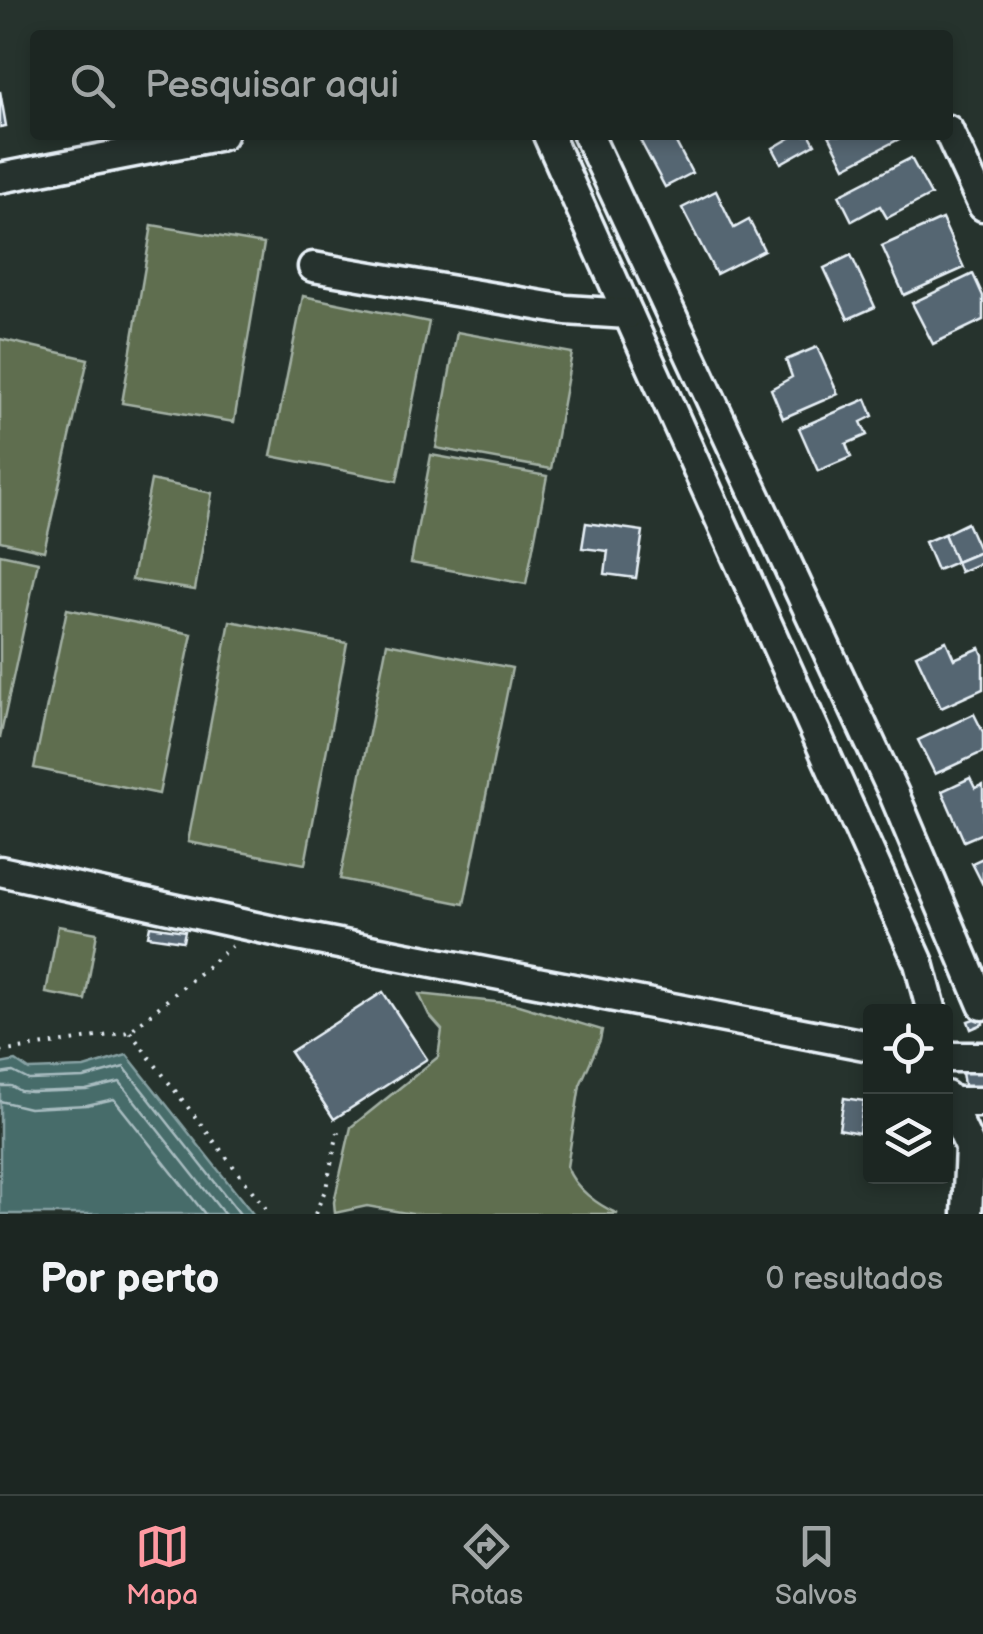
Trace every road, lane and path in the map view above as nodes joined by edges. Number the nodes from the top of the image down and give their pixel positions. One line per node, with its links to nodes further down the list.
1 (196, 140): 5 (street)
2 (550, 140): 8 (street)
3 (590, 140): 12 (street)
4 (953, 140): 6 (street)
5 (0, 178)
6 (983, 206)
7 (313, 266): 8 (street)
8 (628, 314): 11 (street)
9 (0, 871): 10 (street)
10 (255, 927): 13 (path); 14 (street)
11 (930, 1004)
12 (983, 1005)
13 (129, 1032): 16 (path); 24 (path)
14 (840, 1042): 15 (street); 17 (street)
15 (863, 1045)
16 (0, 1052)
17 (863, 1055)
18 (983, 1057): 19 (street)
19 (953, 1058)
20 (953, 1100): 21 (street)
21 (983, 1102)
22 (953, 1114): 26 (street)
23 (338, 1132): 25 (path)
24 (270, 1214)
25 (315, 1214)
26 (967, 1214)

